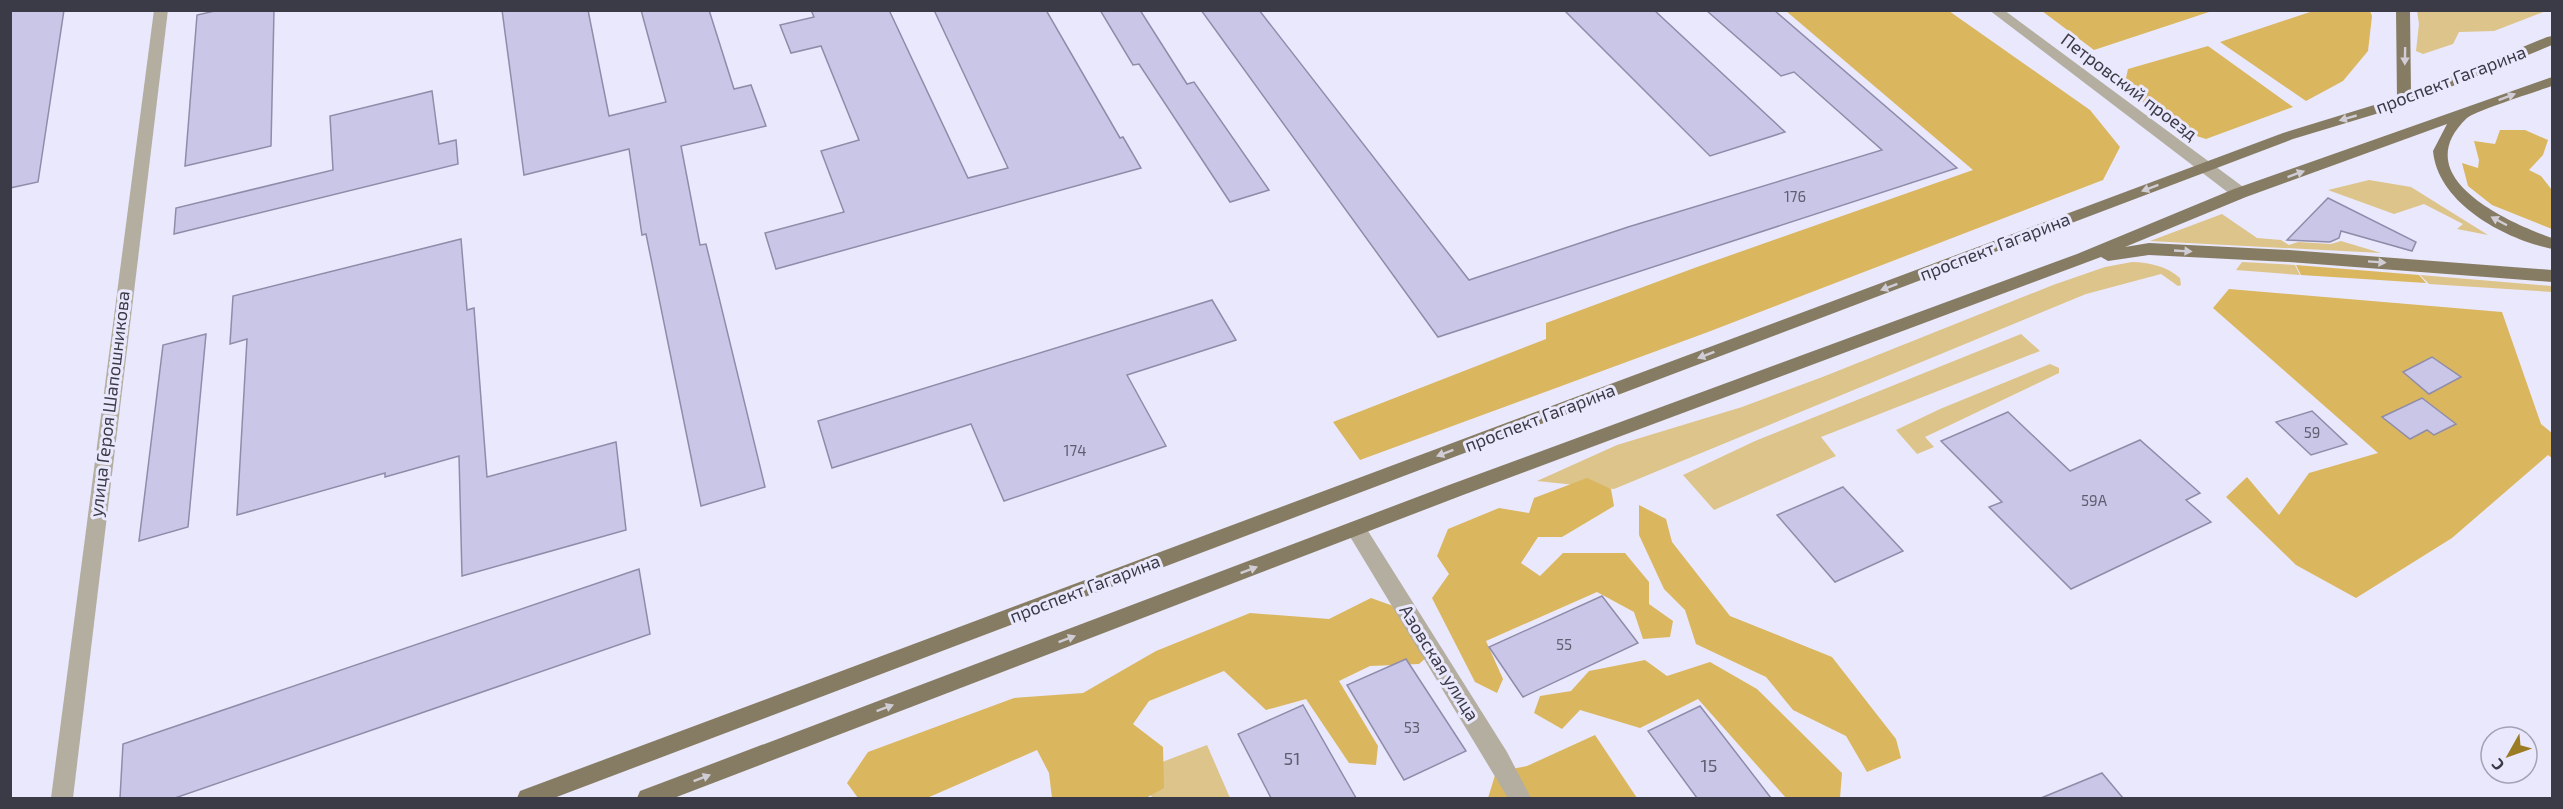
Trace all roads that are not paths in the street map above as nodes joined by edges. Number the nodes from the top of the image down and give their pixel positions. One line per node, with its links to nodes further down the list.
1 (161, 10): 14 (street, улица Героя Шапошникова)
2 (1995, 10): 8 (street, Петровский проезд)
3 (2403, 10): 6 (main road, one-way to 6)
4 (2553, 40): 6 (main road, проспект Гагарина)
5 (2553, 81): 7 (main road, проспект Гагарина, one-way to 5)
6 (2404, 101): 8 (main road, проспект Гагарина, one-way to 8)
7 (2461, 115): 9 (main road, проспект Гагарина, one-way to 7); 10 (main road, one-way to 7)
8 (2205, 168): 9 (street, Петровский проезд); 15 (main road, проспект Гагарина, one-way to 15)
9 (2241, 194): 11 (main road, проспект Гагарина)
10 (2553, 244)
11 (2083, 258): 12 (main road, one-way to 12); 13 (main road, проспект Гагарина)
12 (2553, 276)
13 (1356, 529): 16 (main road, проспект Гагарина, one-way to 13); 17 (street, Азовская улица)
14 (62, 798)
15 (528, 798)
16 (648, 798)
17 (1520, 798)

